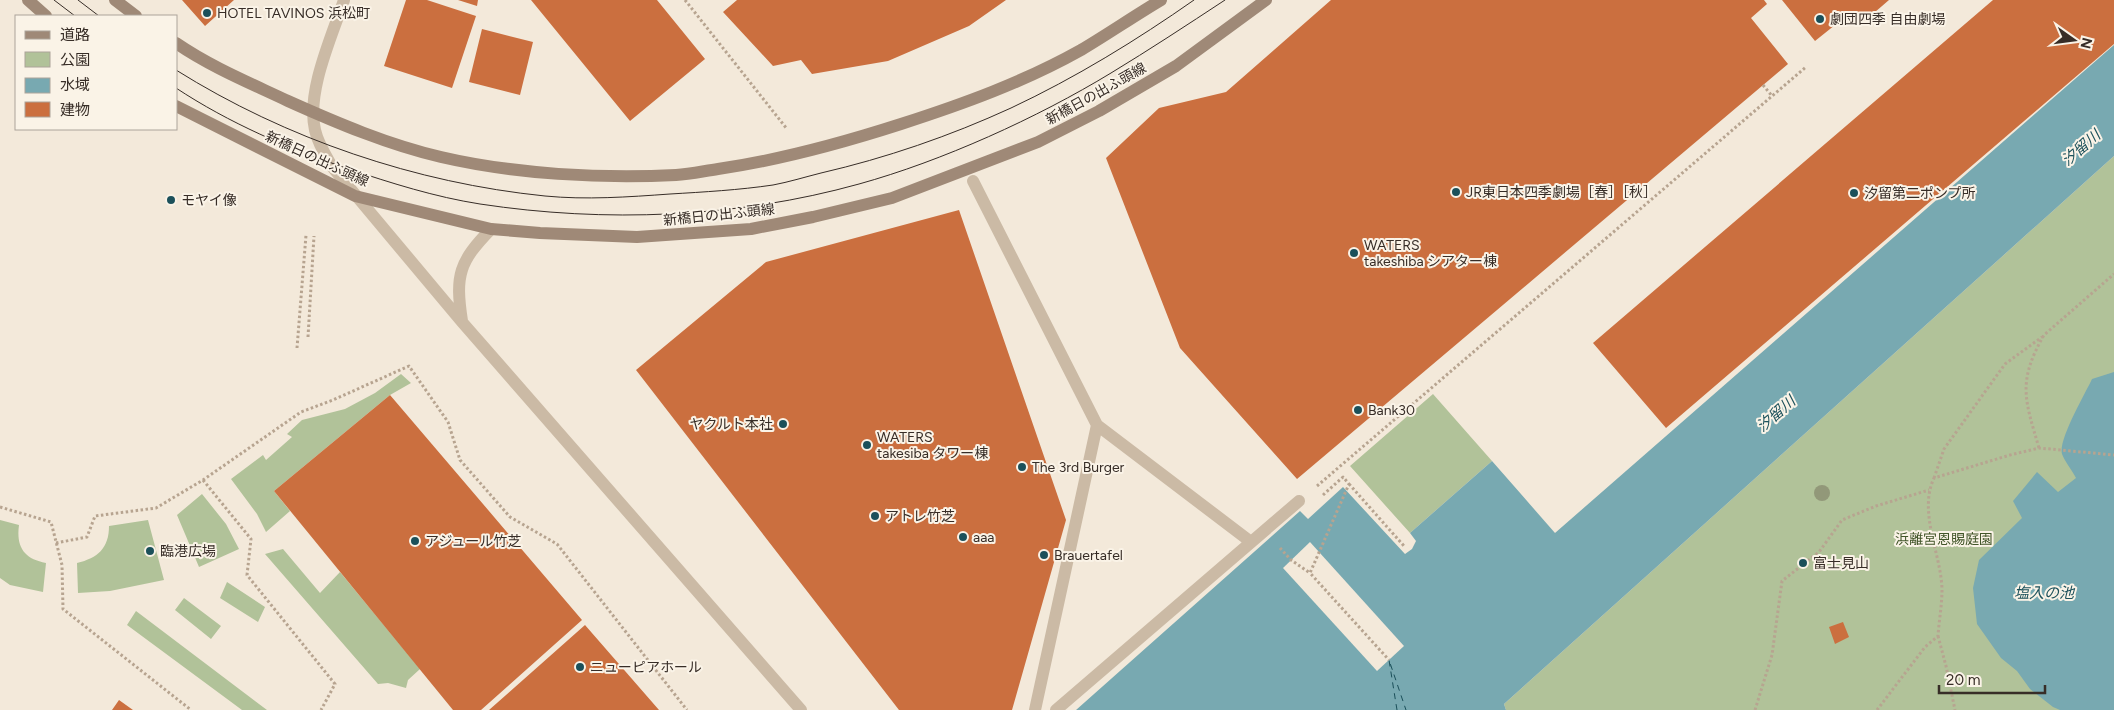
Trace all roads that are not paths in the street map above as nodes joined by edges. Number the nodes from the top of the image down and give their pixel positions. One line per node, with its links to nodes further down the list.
1 (28, 0): 6 (main road)
2 (115, 0): 7 (main road)
3 (344, 0): 10 (street)
4 (1161, 0): 10 (main road)
5 (1266, 0): 13 (main road, 新橋日の出ふ頭線)
6 (45, 15)
7 (135, 15)
8 (178, 44): 10 (main road)
9 (178, 107): 12 (main road, 新橋日の出ふ頭線)
10 (313, 112): 12 (street)
11 (973, 181): 15 (street)
12 (355, 196): 13 (main road, 新橋日の出ふ頭線); 14 (street)
13 (491, 229): 14 (street)
14 (462, 322): 18 (street)
15 (1097, 425): 17 (street); 19 (street)
16 (1299, 501): 17 (street)
17 (1251, 542): 20 (street)
18 (801, 710)
19 (1035, 710)
20 (1056, 710)

